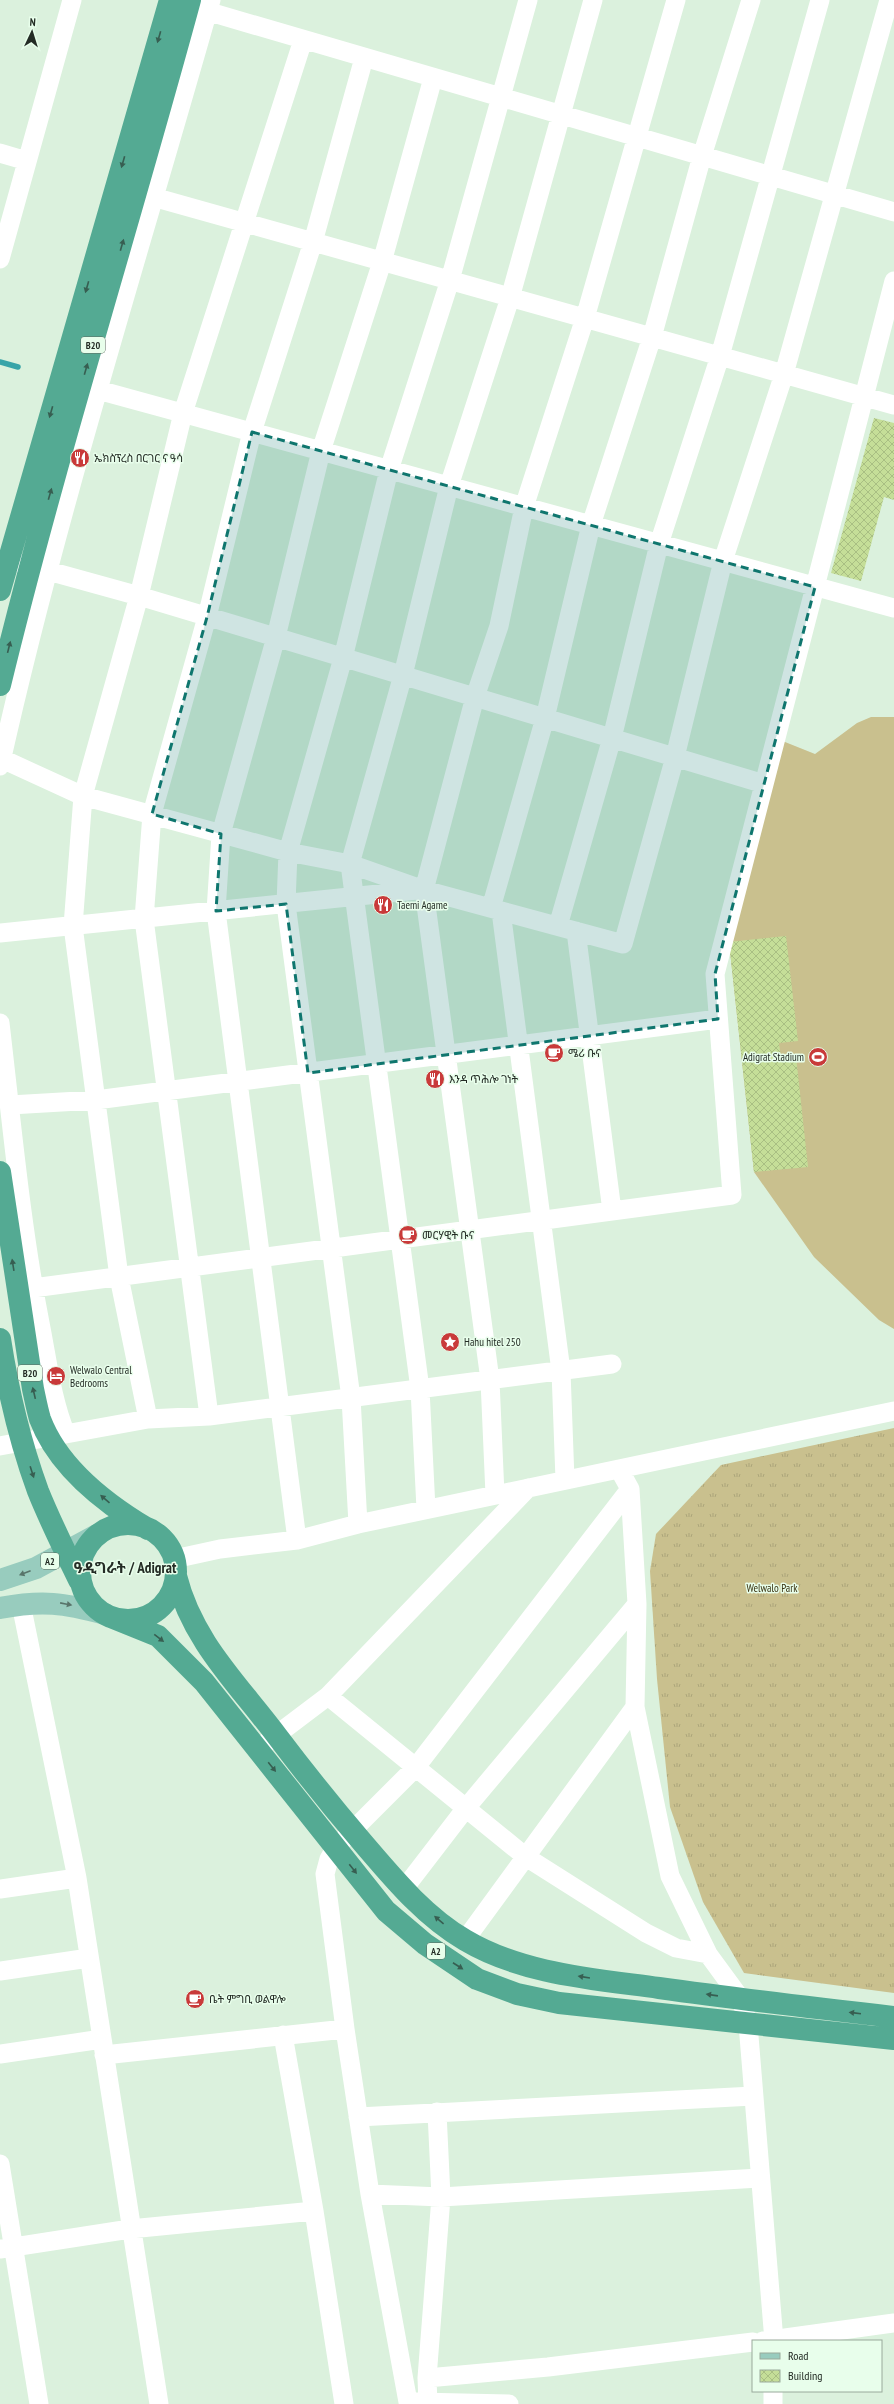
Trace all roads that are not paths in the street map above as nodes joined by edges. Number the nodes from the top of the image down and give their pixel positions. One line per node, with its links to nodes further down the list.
1 (72, 0): 17 (street)
2 (528, 0): 12 (street)
3 (593, 0): 13 (street)
4 (676, 0): 14 (street)
5 (751, 0): 16 (street)
6 (820, 0): 18 (street)
7 (889, 0): 20 (street)
8 (186, 3): 9 (street); 19 (highway, B20, one-way to 19); 21 (highway, B20)
9 (303, 40): 10 (street); 23 (street)
10 (364, 58): 11 (street); 24 (street)
11 (433, 78): 12 (street); 26 (street)
12 (500, 98): 13 (street); 27 (street)
13 (562, 115): 14 (street); 29 (street)
14 (636, 137): 16 (street); 30 (street)
15 (0, 153): 17 (street)
16 (702, 156): 18 (street); 31 (street)
17 (27, 161): 25 (street)
18 (770, 176): 20 (street); 32 (street)
19 (116, 186): 21 (street); 43 (highway, B20, one-way to 43)
20 (833, 194): 22 (street); 33 (street)
21 (146, 196): 23 (street); 34 (street); 44 (highway, B20, one-way to 21)
22 (894, 212)
23 (244, 223): 24 (street); 37 (street)
24 (313, 242): 26 (street); 38 (street)
25 (0, 259)
26 (382, 262): 27 (street); 39 (street)
27 (450, 280): 29 (street); 40 (street)
28 (894, 281): 35 (street)
29 (510, 298): 30 (street); 41 (street)
30 (585, 318): 31 (street); 42 (street)
31 (652, 337): 32 (street); 45 (street)
32 (720, 356): 33 (street); 46 (street)
33 (784, 374): 35 (street); 48 (street)
34 (98, 390): 37 (street); 49 (street)
35 (864, 396): 36 (street); 50 (street)
36 (894, 405)
37 (183, 413): 38 (street); 52 (street)
38 (252, 432): 39 (street); 54 (street)
39 (321, 451): 40 (street); 55 (street)
40 (388, 470): 41 (street); 56 (street)
41 (449, 486): 42 (street); 57 (street)
42 (524, 507): 45 (street); 59 (street)
43 (22, 510): 44 (highway); 47 (highway, B20)
44 (44, 515): 49 (highway, B20)
45 (591, 526): 46 (street); 60 (street)
46 (659, 544): 48 (street); 61 (street)
47 (4, 559): 49 (street); 51 (highway, B20)
48 (723, 561): 50 (street); 62 (street)
49 (38, 568): 52 (street); 58 (highway, B20, one-way to 49); 63 (street)
50 (815, 587): 53 (street); 64 (street)
51 (0, 590)
52 (139, 596): 54 (street); 65 (street)
53 (894, 608)
54 (208, 617): 55 (street); 66 (street)
55 (276, 637): 56 (street); 67 (street)
56 (343, 658): 57 (street); 68 (street)
57 (403, 675): 59 (street); 69 (street)
58 (0, 685)
59 (475, 697): 60 (street); 70 (street)
60 (545, 718): 61 (street); 73 (street)
61 (612, 738): 62 (street); 77 (street)
62 (675, 757): 64 (street); 77 (street)
63 (1, 761): 65 (street)
64 (764, 784): 79 (street)
65 (83, 796): 66 (street); 76 (street)
66 (152, 814): 67 (street); 75 (street)
67 (221, 834): 68 (street); 74 (street)
68 (288, 852): 69 (street); 72 (street)
69 (350, 864): 70 (street); 71 (street)
70 (424, 890): 71 (street); 73 (street); 83 (street)
71 (356, 897): 72 (street); 84 (street)
72 (286, 904): 74 (street); 85 (street)
73 (496, 909): 77 (street); 82 (street)
74 (216, 911): 75 (street); 86 (street)
75 (144, 919): 76 (street); 87 (street)
76 (73, 926): 78 (street); 88 (street)
77 (567, 929): 81 (street)
78 (0, 933)
79 (718, 1018): 81 (street); 91 (street)
80 (0, 1023): 89 (street)
81 (589, 1036): 82 (street); 91 (street)
82 (518, 1046): 83 (street); 92 (street)
83 (447, 1055): 84 (street); 93 (street)
84 (378, 1064): 85 (street); 95 (street)
85 (308, 1073): 86 (street); 96 (street)
86 (239, 1082): 87 (street); 97 (street)
87 (166, 1091): 88 (street); 98 (street)
88 (96, 1100): 89 (street); 99 (street)
89 (10, 1105): 100 (street)
90 (0, 1172): 94 (highway, B20)
91 (612, 1211): 92 (street)
92 (541, 1221): 93 (street); 103 (street)
93 (470, 1230): 95 (street); 104 (street)
94 (4, 1239): 112 (highway, B20, one-way to 94)
95 (401, 1240): 96 (street); 106 (street)
96 (331, 1248): 97 (street); 107 (street)
97 (262, 1258): 98 (street); 108 (street)
98 (190, 1267): 99 (street); 110 (street)
99 (119, 1277): 100 (street); 111 (street)
100 (33, 1288): 112 (street)
101 (0, 1339): 105 (highway, B20)
102 (612, 1364): 103 (street)
103 (561, 1371): 104 (street); 116 (street)
104 (490, 1380): 106 (street); 119 (street)
105 (4, 1385): 113 (highway, B20)
106 (420, 1389): 107 (street); 120 (street)
107 (351, 1398): 108 (street); 121 (street)
108 (281, 1407): 110 (street); 124 (street)
109 (894, 1411): 115 (street)
110 (209, 1416): 111 (street)
111 (148, 1419): 112 (street)
112 (58, 1435): 113 (street); 122 (highway, B20, one-way to 112)
113 (23, 1443): 114 (street); 125 (highway, B20, one-way to 125)
114 (0, 1446)
115 (619, 1469): 116 (street); 118 (street)
116 (565, 1480): 117 (street)
117 (528, 1488): 119 (street); 133 (street)
118 (630, 1489): 130 (street); 137 (street)
119 (495, 1495): 120 (street)
120 (426, 1509): 121 (street)
121 (358, 1524): 124 (street)
122 (148, 1529): 123 (highway, A2); 126 (highway, A2)
123 (97, 1535): 125 (main road, A2); 128 (highway, A2)
124 (297, 1540): 126 (street)
125 (66, 1552): 127 (main road, A2, one-way to 127); 128 (highway, B20)
126 (175, 1567): 132 (highway, A2); 135 (highway, A2)
127 (0, 1580)
128 (82, 1585): 132 (highway, A2)
129 (21, 1604): 131 (main road, A2); 132 (main road, A2, one-way to 132); 142 (street)
130 (637, 1604): 134 (street); 138 (street)
131 (0, 1608)
132 (108, 1616): 136 (highway, A2, one-way to 136)
133 (328, 1696): 135 (street); 137 (street)
134 (635, 1707): 141 (street); 146 (street)
135 (277, 1735): 136 (street); 139 (highway, A2)
136 (258, 1748): 140 (highway, A2, one-way to 140)
137 (416, 1767): 138 (street); 139 (street)
138 (466, 1808): 141 (street); 144 (street)
139 (353, 1831): 140 (street); 144 (highway, A2)
140 (336, 1847): 151 (highway, A2, one-way to 151); 152 (street)
141 (526, 1856): 145 (street); 146 (street)
142 (77, 1878): 143 (street); 147 (street)
143 (0, 1889)
144 (403, 1890): 145 (highway, A2, one-way to 144)
145 (465, 1940): 149 (highway, A2, one-way to 145)
146 (708, 1954): 149 (street)
147 (89, 1958): 148 (street); 155 (street)
148 (0, 1971)
149 (741, 2000): 150 (highway, A2, one-way to 149); 151 (street)
150 (894, 2017)
151 (748, 2024): 154 (highway, A2); 157 (street)
152 (345, 2029): 153 (street); 159 (street)
153 (283, 2035): 155 (street); 164 (street)
154 (894, 2039)
155 (103, 2047): 156 (street); 165 (street)
156 (0, 2054)
157 (753, 2096): 158 (street); 161 (street)
158 (437, 2112): 159 (street); 163 (street)
159 (358, 2116): 162 (street)
160 (0, 2164): 166 (street)
161 (759, 2178): 163 (street); 168 (street)
162 (370, 2194): 163 (street); 174 (street)
163 (441, 2197): 171 (street)
164 (314, 2211): 165 (street); 177 (street)
165 (130, 2230): 166 (street); 176 (street)
166 (6, 2248): 175 (street)
167 (894, 2322): 169 (street)
168 (770, 2340)
169 (777, 2340)
170 (752, 2342): 171 (street)
171 (427, 2378): 173 (street)
172 (773, 2392): 179 (street)
173 (428, 2402): 174 (street); 178 (street)
174 (403, 2403)
175 (39, 2404)
176 (159, 2404)
177 (344, 2404)
178 (509, 2404)
179 (773, 2404)

